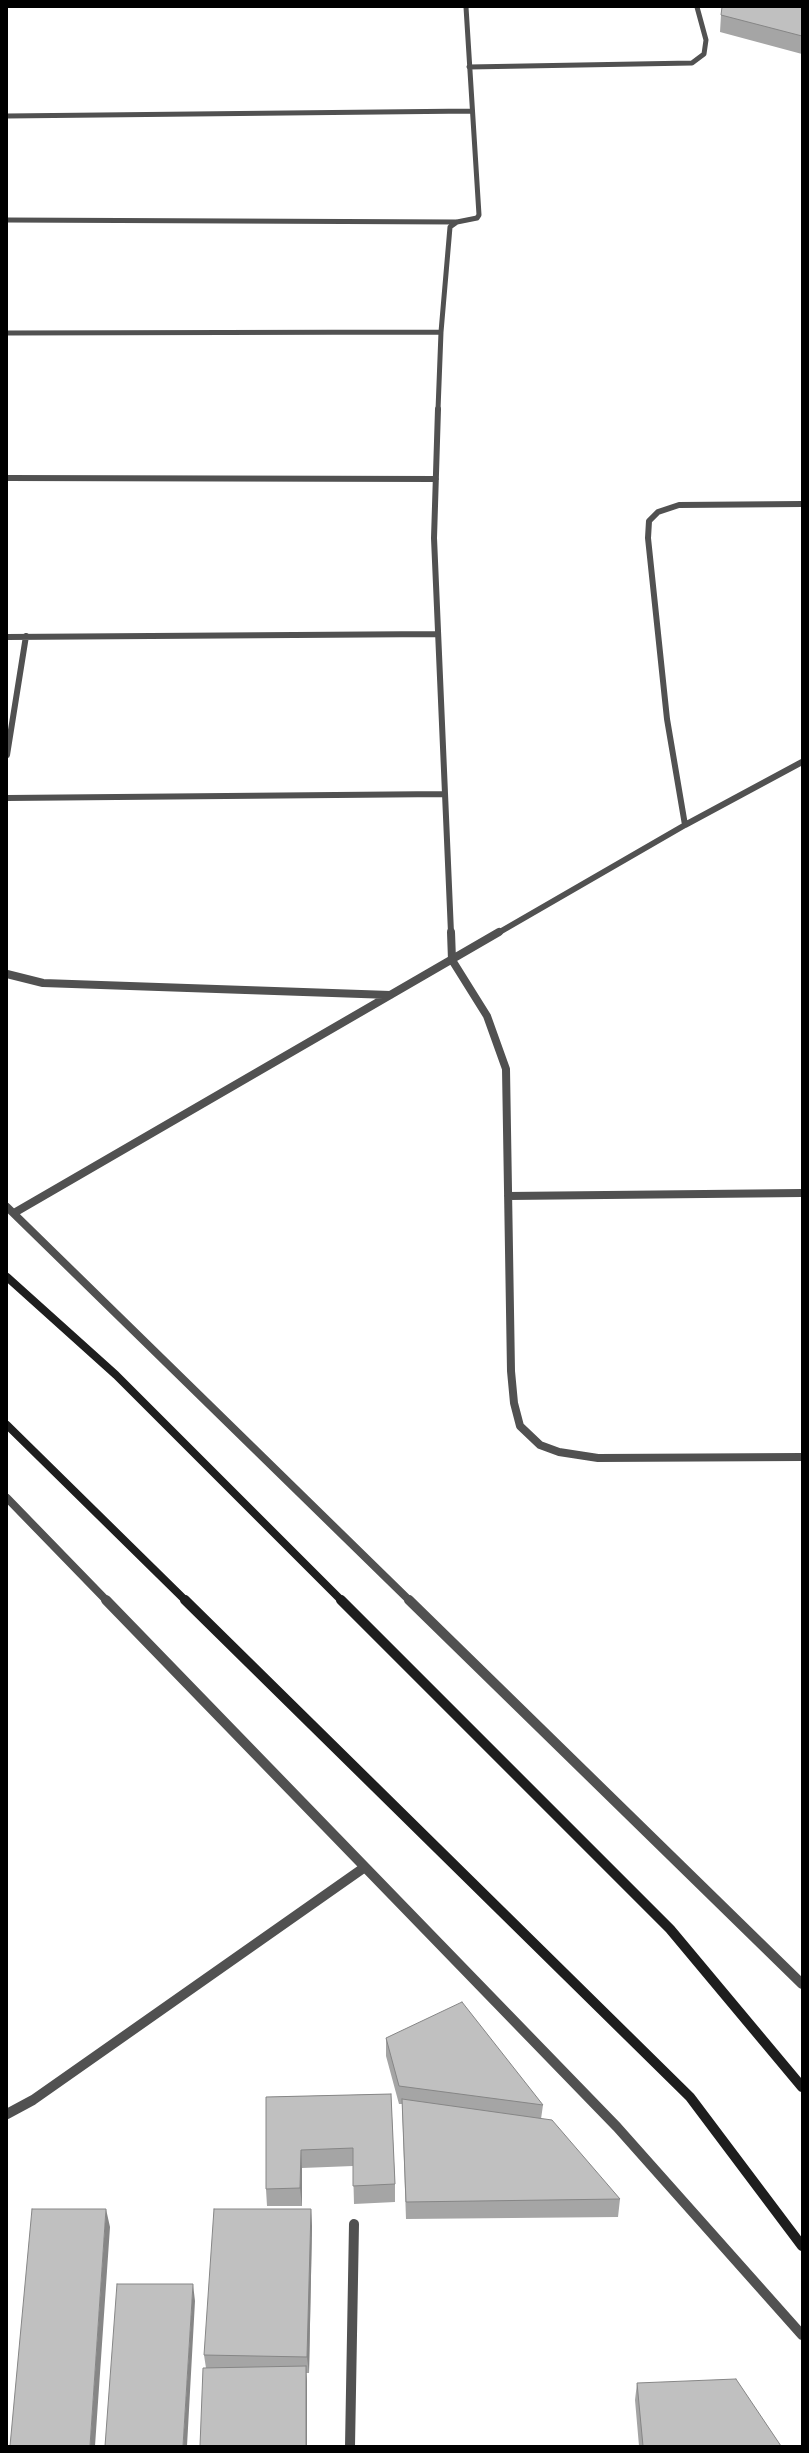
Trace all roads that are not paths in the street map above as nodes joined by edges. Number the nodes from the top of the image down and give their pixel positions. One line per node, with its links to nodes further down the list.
1 (466, 7): 3 (street)
2 (697, 7): 3 (street)
3 (469, 67): 4 (street)
4 (472, 111): 5 (street); 7 (street)
5 (7, 116)
6 (7, 220): 7 (street)
7 (457, 222): 8 (street)
8 (441, 332): 9 (street); 11 (street)
9 (7, 333)
10 (7, 478): 11 (street)
11 (436, 479): 13 (street)
12 (802, 504): 20 (street)
13 (438, 634): 14 (street); 18 (street)
14 (26, 636): 15 (street); 16 (street)
15 (7, 637)
16 (7, 756)
17 (802, 762): 20 (street)
18 (444, 794): 19 (street); 21 (street)
19 (7, 798)
20 (685, 825): 21 (street)
21 (452, 960): 23 (street); 25 (street)
22 (7, 974): 23 (street)
23 (391, 995): 26 (street)
24 (802, 1193): 25 (street)
25 (508, 1196): 29 (street)
26 (10, 1210): 32 (street)
27 (7, 1277): 33 (main road)
28 (7, 1425): 36 (main road)
29 (802, 1457)
30 (7, 1498): 31 (street)
31 (365, 1867): 34 (street); 37 (street)
32 (802, 1984)
33 (802, 2087)
34 (7, 2114)
35 (354, 2224): 38 (street)
36 (802, 2246)
37 (802, 2334)
38 (350, 2446)

